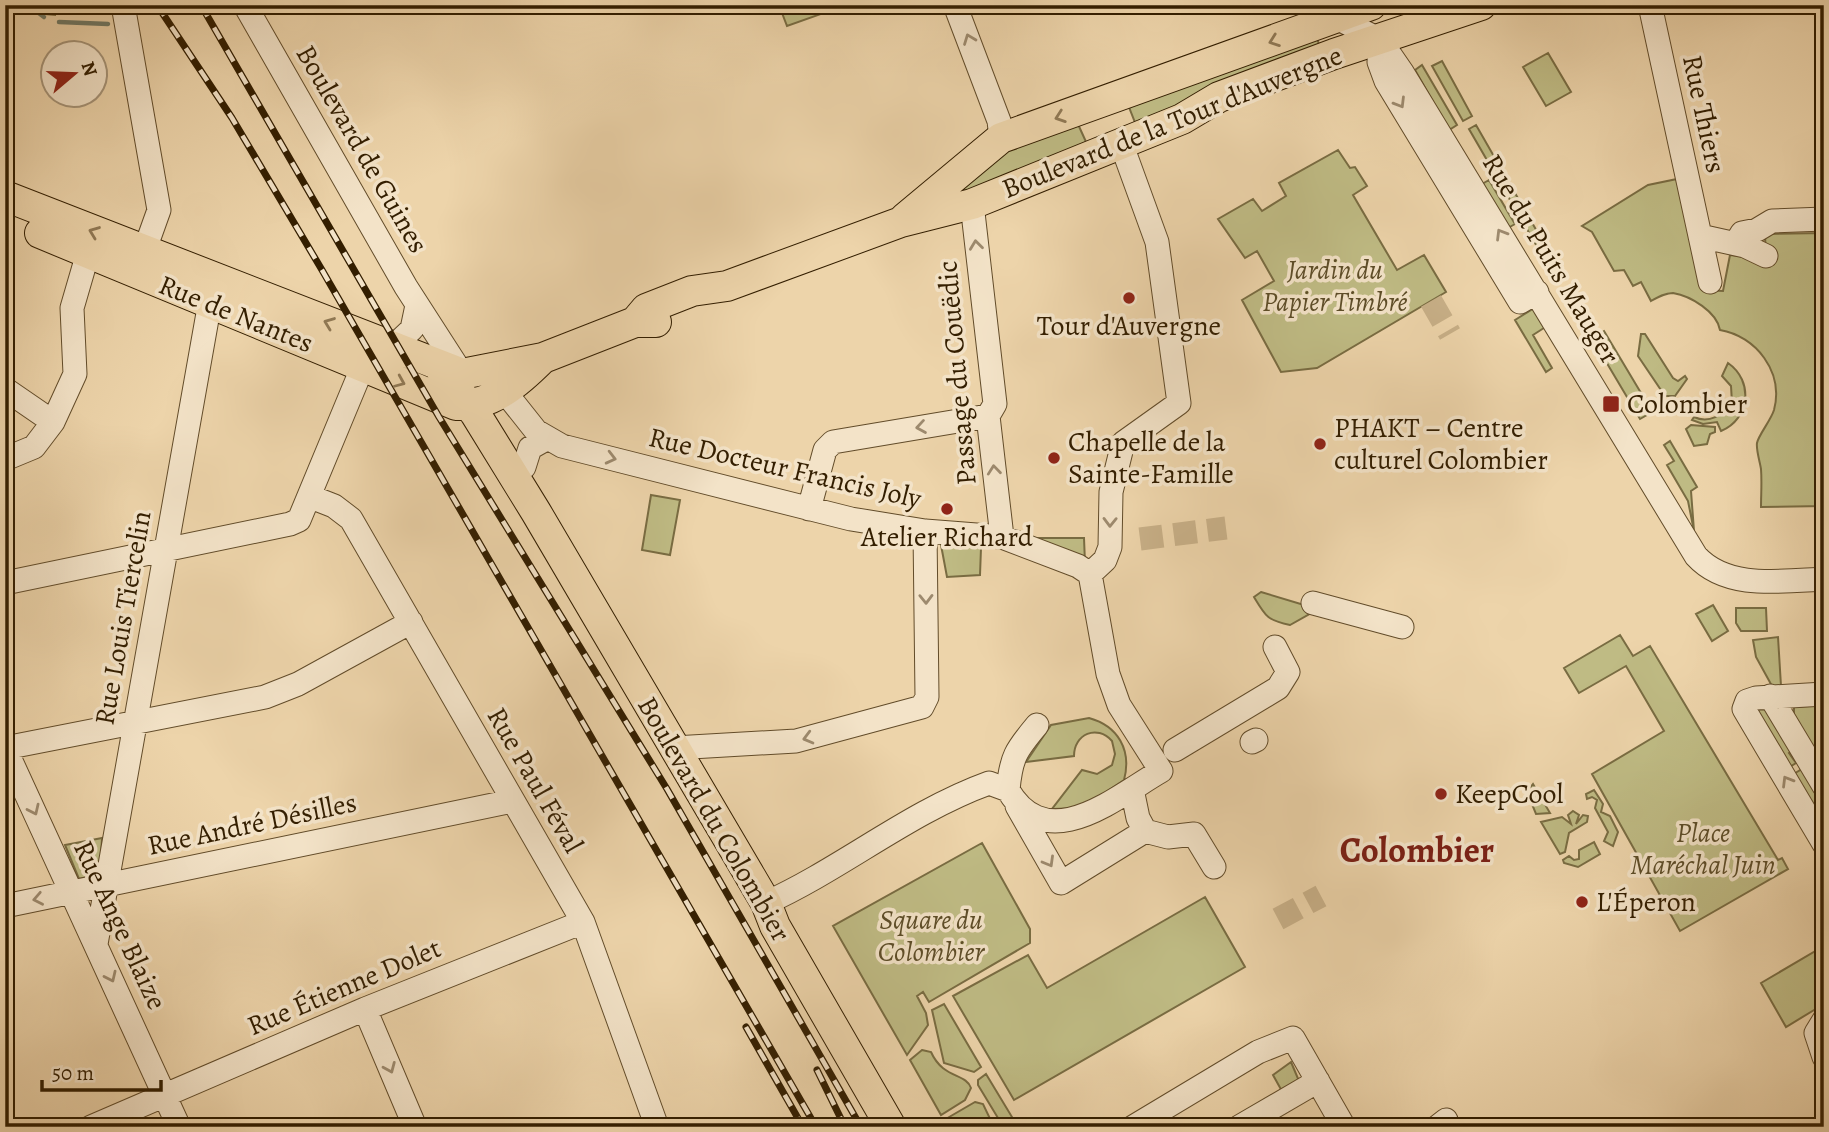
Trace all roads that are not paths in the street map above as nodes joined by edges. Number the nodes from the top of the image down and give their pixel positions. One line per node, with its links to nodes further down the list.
1 (123, 5): 18 (street)
2 (245, 5): 22 (street, Boulevard de Guines)
3 (956, 5): 9 (street, one-way to 3)
4 (1372, 5): 7 (main road, Boulevard de la Tour d'Auvergne); 8 (street, Rue du Puits Mauger)
5 (1481, 5): 8 (main road, Boulevard de la Tour d'Auvergne)
6 (1650, 5): 16 (street, Rue Thiers)
7 (1337, 12): 8 (street); 9 (main road, Boulevard de la Tour d'Auvergne, one-way to 9)
8 (1380, 40): 10 (main road, Boulevard de la Tour d'Auvergne); 43 (street, Rue du Puits Mauger)
9 (1001, 138): 15 (main road, Boulevard de la Tour d'Auvergne)
10 (1121, 143): 12 (main road, Boulevard de la Tour d'Auvergne); 42 (street, one-way to 42)
11 (5, 196): 18 (main road, Rue de Nantes, one-way to 11)
12 (972, 204): 15 (main road, Boulevard de la Tour d'Auvergne); 31 (street, Passage du Couëdic, one-way to 12)
13 (5, 218): 19 (main road, Rue de Nantes)
14 (1824, 219): 17 (street)
15 (901, 222): 26 (main road, Boulevard de la Tour d'Auvergne)
16 (1700, 236): 17 (street); 21 (street, Rue Thiers)
17 (1735, 243): 20 (street)
18 (144, 252): 25 (main road, Rue de Nantes, one-way to 18)
19 (88, 253): 23 (main road, Rue de Nantes); 32 (street)
20 (1766, 256)
21 (1710, 282)
22 (406, 287): 24 (street, Boulevard de Guines); 28 (street, Boulevard de Guines)
23 (210, 302): 27 (main road, Rue de Nantes); 41 (street, Rue Louis Tiercelin)
24 (416, 310): 25 (street); 28 (street, Boulevard de Guines)
25 (393, 347): 28 (main road, Rue de Nantes)
26 (543, 358): 28 (main road, Boulevard de la Tour d'Auvergne); 30 (main road, Boulevard de la Tour d'Auvergne)
27 (363, 366): 30 (main road, Rue de Nantes, one-way to 30); 36 (street)
28 (449, 369): 30 (main road)
29 (5, 389): 32 (street)
30 (486, 399): 33 (street, Rue Docteur Francis Joly); 35 (main road, Boulevard du Colombier); 38 (main road, Boulevard du Colombier)
31 (988, 416): 37 (street, one-way to 37); 40 (street, Passage du Couëdic, one-way to 31)
32 (53, 422): 34 (street)
33 (546, 439): 35 (street); 37 (street, Rue Docteur Francis Joly, one-way to 37)
34 (5, 459)
35 (524, 467): 38 (main road, Boulevard du Colombier)
36 (310, 496): 41 (street); 46 (street, Rue Paul Féval)
37 (808, 509): 39 (street, Rue Docteur Francis Joly)
38 (536, 512): 54 (main road, Boulevard du Colombier)
39 (925, 531): 40 (street, Rue Docteur Francis Joly); 54 (street, one-way to 54)
40 (1002, 537): 42 (street, Rue Docteur Francis Joly)
41 (165, 550): 44 (street); 51 (street, Rue Louis Tiercelin)
42 (1090, 574): 57 (street)
43 (1824, 579)
44 (5, 583)
45 (1313, 603): 47 (street)
46 (411, 622): 51 (street); 59 (street, Rue Paul Féval)
47 (1402, 627)
48 (1275, 647): 55 (street)
49 (1824, 694): 50 (street)
50 (1770, 696): 56 (street); 61 (street, one-way to 50)
51 (135, 724): 53 (street); 63 (street, Rue Louis Tiercelin)
52 (1037, 725): 58 (street)
53 (5, 748): 64 (street, Rue Ange Blaize, one-way to 64)
54 (674, 748): 65 (main road, Boulevard du Colombier)
55 (1175, 750)
56 (1824, 786)
57 (1132, 789): 58 (street); 60 (street)
58 (1012, 797): 60 (street, one-way to 60); 65 (street)
59 (512, 801): 63 (street, Rue André Désilles); 67 (street, Rue Paul Féval)
60 (1141, 824): 62 (street)
61 (1822, 842)
62 (1214, 867)
63 (107, 885): 64 (street, Rue André Désilles); 68 (street, Rue Louis Tiercelin)
64 (72, 893): 66 (street, Rue André Désilles, one-way to 66); 68 (street, Rue Ange Blaize)
65 (766, 903): 78 (main road, Boulevard du Colombier)
66 (5, 906)
67 (583, 922): 69 (street, Rue Étienne Dolet); 77 (street, Rue Paul Féval)
68 (96, 944): 73 (street, Rue Ange Blaize, one-way to 73)
69 (365, 1009): 73 (street, Rue Étienne Dolet); 76 (street, one-way to 76)
70 (1824, 1020): 71 (street)
71 (1824, 1057)
72 (1318, 1082): 79 (street); 80 (street); 81 (street)
73 (165, 1094): 74 (street, Rue Étienne Dolet); 75 (street, Rue Ange Blaize)
74 (91, 1127)
75 (179, 1127)
76 (415, 1127)
77 (657, 1127)
78 (891, 1127)
79 (1133, 1127)
80 (1239, 1127)
81 (1344, 1127)

